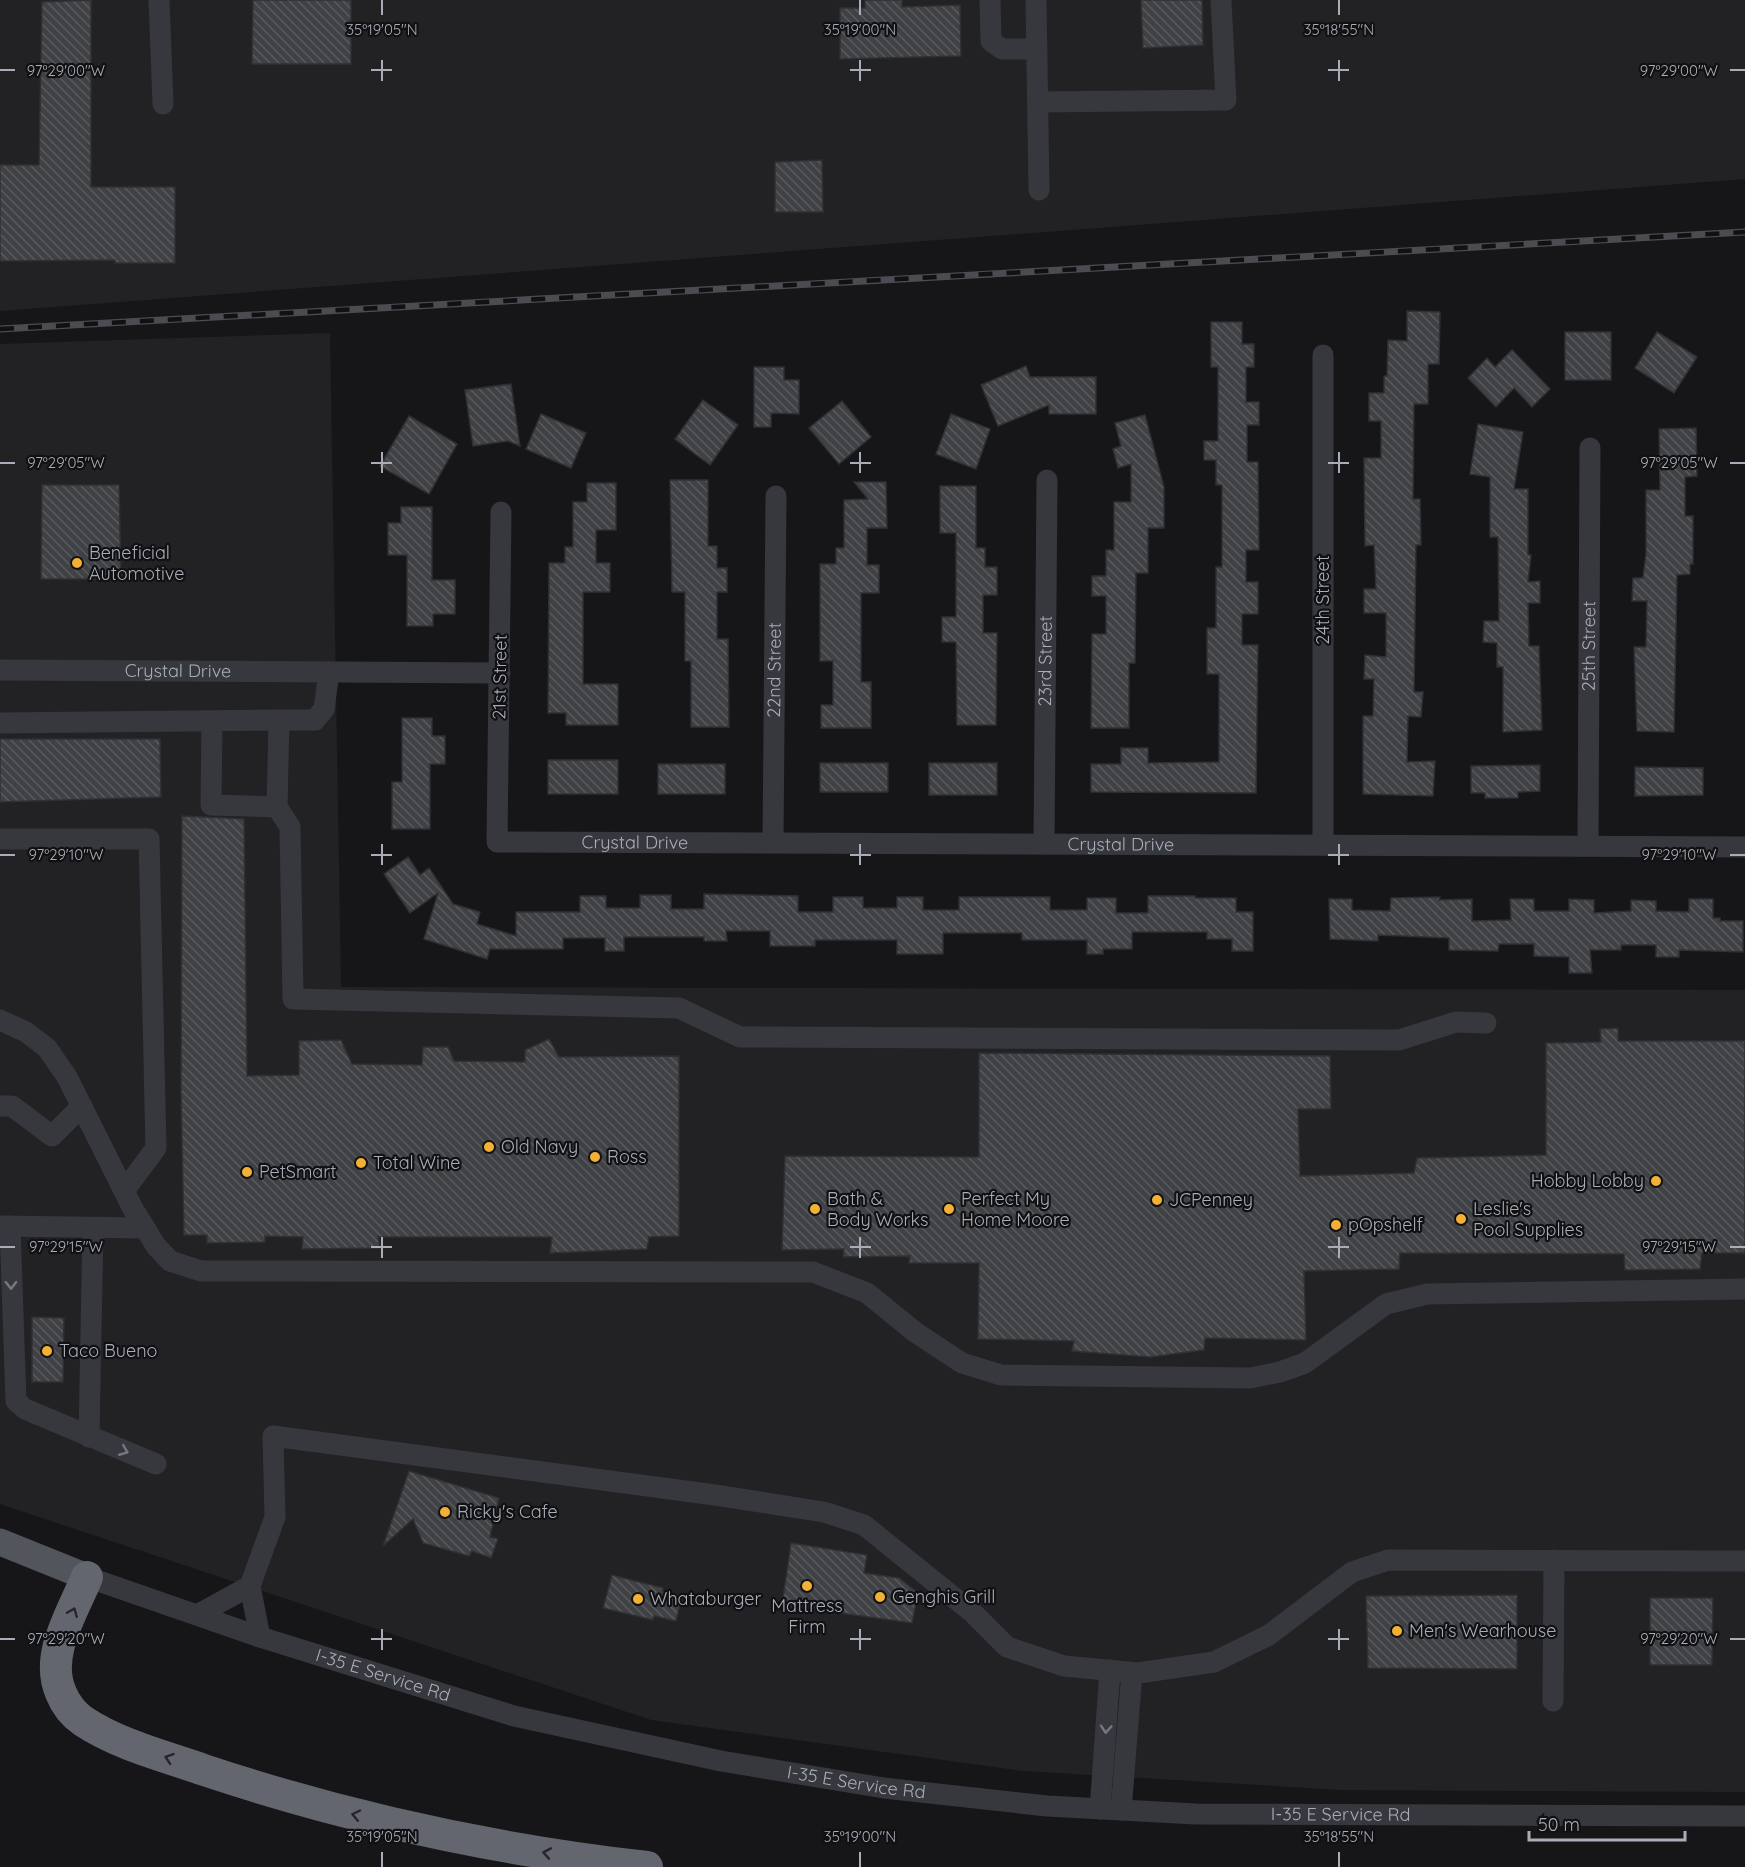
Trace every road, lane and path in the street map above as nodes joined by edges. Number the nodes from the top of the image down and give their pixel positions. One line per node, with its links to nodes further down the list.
1 (159, 0): 7 (street)
2 (990, 0): 5 (street)
3 (1036, 0): 5 (street)
4 (1221, 0): 6 (street)
5 (1037, 49): 6 (street)
6 (1038, 102): 8 (street)
7 (163, 104)
8 (1039, 190)
9 (1323, 355): 25 (street, 24th Street)
10 (1590, 448): 26 (street, 25th Street)
11 (1047, 480): 24 (street, 23rd Street)
12 (776, 496): 23 (street, 22nd Street)
13 (501, 512): 16 (street, 21st Street)
14 (0, 670): 15 (street, Crystal Drive)
15 (329, 672): 16 (street, Crystal Drive); 17 (street)
16 (500, 673): 22 (street, 21st Street)
17 (279, 720): 18 (street); 20 (street)
18 (212, 721): 19 (street); 20 (street)
19 (0, 723)
20 (277, 807): 29 (street)
21 (0, 839): 32 (street)
22 (497, 842): 23 (street, Crystal Drive)
23 (773, 842): 24 (street, Crystal Drive)
24 (1044, 843): 25 (street, Crystal Drive)
25 (1323, 846): 26 (street, Crystal Drive)
26 (1588, 846): 27 (street, Crystal Drive)
27 (1745, 847)
28 (0, 1020): 31 (street)
29 (1486, 1023)
30 (0, 1106): 31 (street)
31 (82, 1106): 32 (street)
32 (124, 1191): 35 (street)
33 (5, 1226): 34 (street); 37 (street, one-way to 37)
34 (93, 1228): 35 (street); 37 (street)
35 (144, 1228): 36 (street)
36 (1745, 1289)
37 (89, 1437): 38 (street, one-way to 38)
38 (156, 1464)
39 (0, 1542): 42 (main road, I-35 E Service Rd)
40 (1554, 1560): 41 (street); 47 (street); 48 (street)
41 (1745, 1561)
42 (87, 1577): 44 (street, I-35 E Service Rd); 52 (highway, one-way to 42)
43 (250, 1586): 44 (street); 45 (street); 46 (street)
44 (197, 1615): 45 (street, I-35 E Service Rd)
45 (260, 1637): 49 (street, I-35 E Service Rd)
46 (1110, 1670): 47 (street); 49 (street, one-way to 49)
47 (1132, 1673): 50 (street)
48 (1553, 1701)
49 (1100, 1809): 50 (street, I-35 E Service Rd)
50 (1121, 1810): 51 (street, I-35 E Service Rd)
51 (1745, 1816)
52 (646, 1867)

